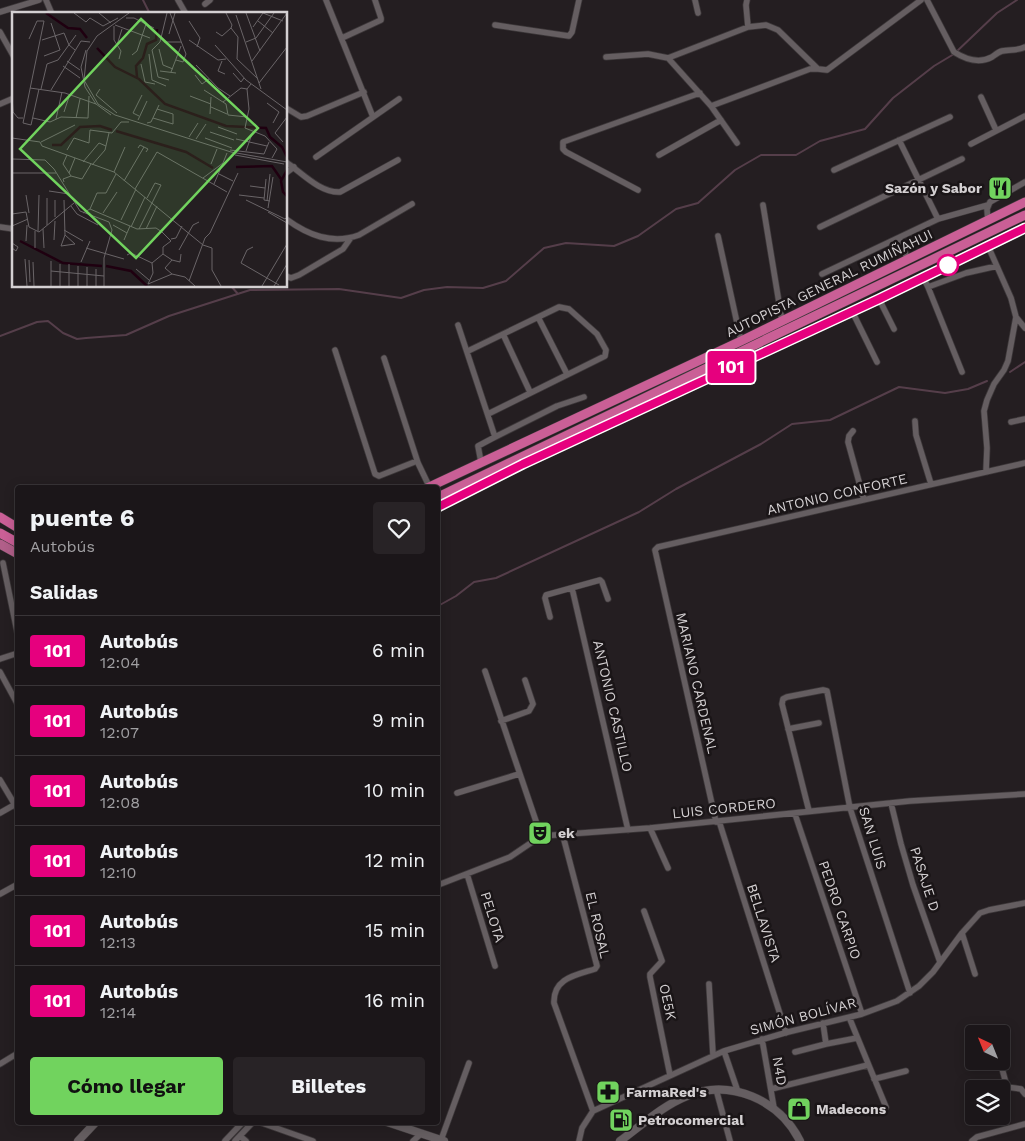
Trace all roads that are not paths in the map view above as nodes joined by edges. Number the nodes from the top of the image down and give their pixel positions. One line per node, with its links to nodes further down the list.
1 (39, 0): 11 (street)
2 (46, 0): 12 (street)
3 (178, 0): 13 (street)
4 (326, 0): 18 (street)
5 (375, 0): 18 (street)
6 (579, 0): 15 (street)
7 (695, 0): 14 (street)
8 (747, 0): 16 (street)
9 (921, 0): 24 (street)
10 (927, 0): 19 (street)
11 (0, 12)
12 (51, 12)
13 (185, 12)
14 (698, 14)
15 (495, 25)
16 (748, 27): 23 (street); 24 (street)
17 (0, 32): 20 (street)
18 (342, 38): 25 (street)
19 (1023, 48): 22 (street)
20 (12, 53)
21 (606, 57): 23 (street)
22 (1025, 57)
23 (668, 58): 26 (street)
24 (818, 69): 31 (street)
25 (364, 92): 32 (street); 35 (street)
26 (700, 92): 31 (street); 51 (street)
27 (981, 97): 37 (street)
28 (12, 99): 30 (street)
29 (399, 99): 35 (street)
30 (0, 104)
31 (711, 106): 36 (street)
32 (288, 109)
33 (950, 116): 38 (street)
34 (1025, 116): 37 (street)
35 (373, 117): 42 (street)
36 (721, 120): 39 (street); 41 (street)
37 (996, 130): 40 (street)
38 (899, 140): 47 (street); 49 (street)
39 (737, 143)
40 (970, 144)
41 (659, 155)
42 (316, 157)
43 (962, 159): 49 (street)
44 (398, 160): 46 (street)
45 (288, 164): 46 (street)
46 (294, 168): 48 (street)
47 (834, 170)
48 (288, 171)
49 (919, 180): 58 (street); 60 (street)
50 (1025, 182): 55 (street)
51 (638, 190)
52 (1025, 202): 59 (highway, AUTOPISTA GENERAL RUMIÑAHUI)
53 (412, 204): 64 (street)
54 (763, 205): 76 (street)
55 (988, 206): 58 (street); 59 (street)
56 (1025, 215): 103 (highway, AUTOPISTA GENERAL RUMIÑAHUI)
57 (288, 220): 64 (street)
58 (938, 220): 63 (street)
59 (988, 221): 66 (highway, AUTOPISTA GENERAL RUMIÑAHUI)
60 (820, 227)
61 (1025, 228): 65 (main road)
62 (718, 236): 81 (street)
63 (899, 238): 66 (street); 68 (street)
64 (350, 239): 69 (street)
65 (988, 246): 67 (street); 70 (main road)
66 (908, 260): 76 (highway, AUTOPISTA GENERAL RUMIÑAHUI)
67 (997, 266): 71 (street); 75 (street)
68 (822, 274)
69 (288, 277)
70 (923, 277): 71 (street); 72 (main road)
71 (928, 287): 86 (street)
72 (879, 299): 73 (main road); 79 (street)
73 (852, 311): 85 (street); 105 (main road)
74 (538, 317): 80 (street); 87 (street); 87 (street)
75 (1016, 317): 78 (street); 99 (street)
76 (782, 321): 81 (highway, AUTOPISTA GENERAL RUMIÑAHUI)
77 (458, 325): 83 (street)
78 (1025, 328)
79 (894, 329)
80 (503, 334): 83 (street); 88 (street)
81 (741, 341): 97 (highway, AUTOPISTA GENERAL RUMIÑAHUI)
82 (335, 350): 96 (street)
83 (468, 351): 90 (street)
84 (384, 358): 96 (street)
85 (876, 362)
86 (962, 372)
87 (567, 374): 88 (street)
88 (530, 392): 90 (street)
89 (584, 397): 95 (street)
90 (488, 414): 95 (street)
91 (1025, 419): 93 (street)
92 (915, 420): 100 (street)
93 (1011, 422)
94 (853, 431): 104 (street)
95 (495, 437): 97 (street)
96 (417, 461): 101 (street)
97 (481, 462): 102 (highway, AUTOPISTA GENERAL RUMIÑAHUI)
98 (1025, 463): 99 (street, ANTONIO CONFORTE)
99 (986, 472): 100 (street, ANTONIO CONFORTE)
100 (931, 484): 104 (street, ANTONIO CONFORTE)
101 (427, 485)
102 (432, 485)
103 (440, 496)
104 (864, 500): 111 (street, ANTONIO CONFORTE)
105 (440, 506)
106 (0, 516): 107 (highway)
107 (15, 526)
108 (0, 533): 109 (highway)
109 (15, 542)
110 (0, 544): 112 (main road)
111 (655, 550): 138 (street, MARIANO CARDENAL)
112 (15, 552)
113 (3, 563): 117 (street)
114 (572, 588): 115 (street); 116 (street); 140 (street, ANTONIO CASTILLO)
115 (608, 600)
116 (550, 617)
117 (15, 621)
118 (15, 654): 119 (street)
119 (0, 659)
120 (485, 671): 124 (street)
121 (0, 672): 123 (street)
122 (525, 680): 124 (street)
123 (15, 700)
124 (501, 721): 127 (street)
125 (819, 722): 126 (street)
126 (788, 729): 134 (street, SAN LUIS); 135 (street)
127 (519, 774): 129 (street); 141 (street)
128 (0, 780): 132 (street)
129 (457, 793)
130 (1025, 794): 131 (street, LUIS CORDERO)
131 (891, 803): 134 (street, LUIS CORDERO); 151 (street, PASAJE D)
132 (15, 806)
133 (15, 808): 136 (street)
134 (850, 808): 135 (street, LUIS CORDERO); 155 (street, SAN LUIS)
135 (809, 811): 137 (street, LUIS CORDERO)
136 (0, 813)
137 (795, 814): 138 (street, LUIS CORDERO); 156 (street, PEDRO CARPIO)
138 (717, 822): 139 (street, LUIS CORDERO); 159 (street, BELLAVISTA)
139 (650, 828): 140 (street, LUIS CORDERO); 143 (street)
140 (628, 830): 142 (street, LUIS CORDERO)
141 (540, 836): 142 (street, LUIS CORDERO); 144 (street)
142 (563, 836): 180 (street, EL ROSAL)
143 (668, 868)
144 (468, 874): 145 (street); 152 (street, PELOTA)
145 (440, 884)
146 (15, 886): 147 (street)
147 (0, 894)
148 (1025, 903): 150 (street, SIMÓN BOLÍVAR)
149 (644, 911): 172 (street, OE5K)
150 (962, 933): 151 (street, SIMÓN BOLÍVAR); 153 (street)
151 (940, 962): 155 (street, SIMÓN BOLÍVAR)
152 (495, 966)
153 (975, 974)
154 (709, 984): 166 (street)
155 (910, 993): 156 (street, SIMÓN BOLÍVAR)
156 (862, 1014): 157 (street, SIMÓN BOLÍVAR)
157 (849, 1017): 158 (street, SIMÓN BOLÍVAR); 160 (street)
158 (823, 1023): 159 (street, SIMÓN BOLÍVAR); 162 (street)
159 (786, 1033): 161 (street, SIMÓN BOLÍVAR)
160 (857, 1038): 162 (street); 169 (street)
161 (762, 1039): 163 (street, SIMÓN BOLÍVAR); 175 (street, N4D)
162 (826, 1044): 164 (street)
163 (724, 1051): 166 (street, SIMÓN BOLÍVAR); 176 (street)
164 (795, 1052)
165 (15, 1055): 168 (street)
166 (713, 1055): 172 (street, SIMÓN BOLÍVAR)
167 (468, 1063): 189 (street)
168 (0, 1064)
169 (868, 1065): 173 (street); 175 (street)
170 (1002, 1070): 177 (street)
171 (906, 1071): 173 (street)
172 (670, 1075): 180 (street, SIMÓN BOLÍVAR)
173 (874, 1079): 178 (street)
174 (716, 1089): 176 (main road); 197 (main road); 198 (street)
175 (770, 1089): 179 (street, N4D)
176 (738, 1092): 179 (main road)
177 (1025, 1094)
178 (886, 1107)
179 (774, 1108): 199 (main road)
180 (593, 1111): 196 (street)
181 (1025, 1124): 200 (street)
182 (93, 1125): 190 (main road)
183 (240, 1125): 191 (street)
184 (250, 1125): 188 (street)
185 (267, 1125): 194 (street)
186 (408, 1126): 187 (main road)
187 (422, 1133): 189 (main road); 195 (street)
188 (240, 1136): 192 (street); 193 (street)
189 (442, 1140)
190 (78, 1141)
191 (225, 1141)
192 (235, 1141)
193 (246, 1141)
194 (312, 1141)
195 (414, 1141)
196 (579, 1141)
197 (620, 1141)
198 (730, 1141)
199 (800, 1141)
200 (972, 1141)

